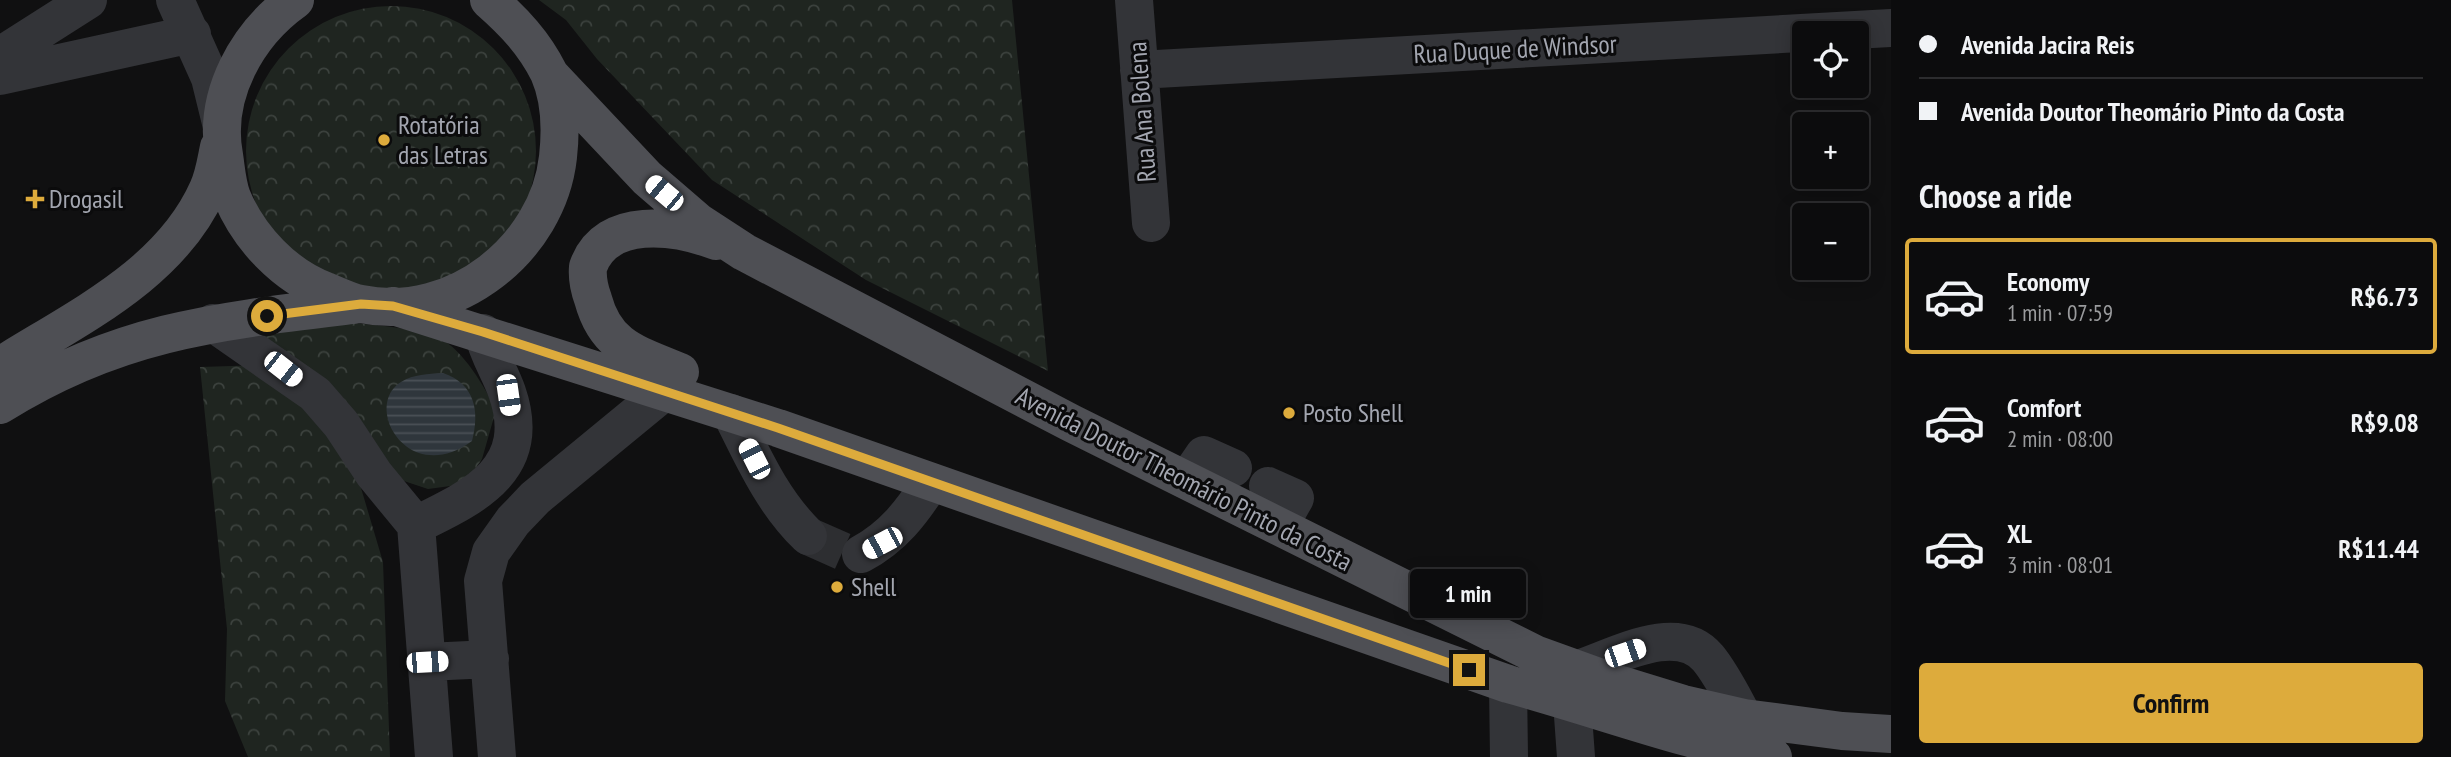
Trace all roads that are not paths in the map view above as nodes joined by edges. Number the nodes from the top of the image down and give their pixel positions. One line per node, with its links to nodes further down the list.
1 (88, 0): 8 (street)
2 (175, 0): 7 (street)
3 (295, 0): 12 (main road)
4 (489, 0): 10 (main road)
5 (1133, 0): 9 (street, Rua Ana Bolena)
6 (1891, 28): 9 (street, Rua Duque de Windsor)
7 (192, 34): 11 (street); 12 (street)
8 (0, 56)
9 (1139, 70): 13 (street, Rua Ana Bolena)
10 (550, 75): 14 (main road, Avenida Doutor Theomário Pinto da Costa); 15 (main road)
11 (0, 76)
12 (221, 133): 15 (main road, Avenida Doutor Theomário Pinto da Costa); 18 (main road)
13 (1151, 223)
14 (744, 252): 22 (main road); 24 (main road, Avenida Doutor Theomário Pinto da Costa)
15 (377, 305): 16 (main road); 17 (main road, Avenida Doutor Theomário Pinto da Costa)
16 (213, 323): 20 (main road); 27 (street)
17 (483, 332): 19 (main road, Avenida Doutor Theomário Pinto da Costa); 27 (street)
18 (0, 366)
19 (665, 390): 21 (main road, Avenida Doutor Theomário Pinto da Costa); 31 (street)
20 (0, 405)
21 (731, 413): 22 (main road, Avenida Doutor Theomário Pinto da Costa); 29 (street)
22 (853, 454): 25 (main road, Avenida Doutor Theomário Pinto da Costa)
23 (1233, 468): 24 (street)
24 (1186, 480): 28 (main road, Avenida Doutor Theomário Pinto da Costa)
25 (931, 482): 30 (street); 33 (main road, Avenida Doutor Theomário Pinto da Costa)
26 (1268, 486): 28 (street)
27 (416, 525): 32 (street)
28 (1279, 526): 34 (main road, Avenida Doutor Theomário Pinto da Costa)
29 (808, 536)
30 (861, 554)
31 (490, 659): 32 (street); 38 (street)
32 (427, 662): 37 (street)
33 (1508, 684): 34 (main road, Avenida Doutor Theomário Pinto da Costa); 39 (street)
34 (1575, 685): 35 (main road, Avenida Doutor Theomário Pinto da Costa); 35 (street); 40 (street); 41 (main road, Avenida Doutor Theomário Pinto da Costa)
35 (1744, 718): 36 (main road, Avenida Doutor Theomário Pinto da Costa)
36 (1891, 734)
37 (434, 757)
38 (497, 757)
39 (1509, 757)
40 (1576, 757)
41 (1773, 757)

